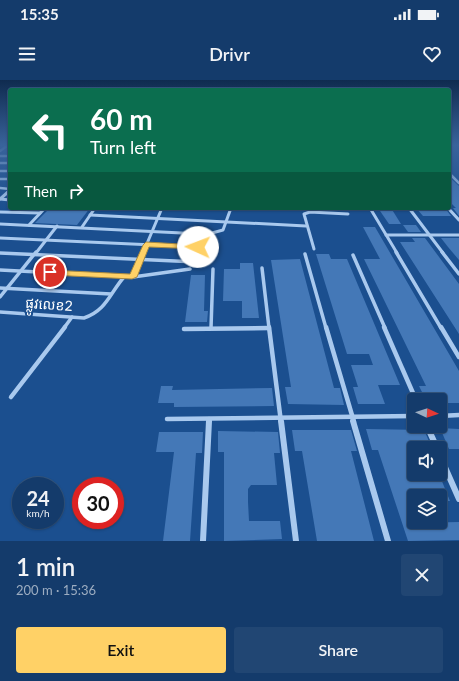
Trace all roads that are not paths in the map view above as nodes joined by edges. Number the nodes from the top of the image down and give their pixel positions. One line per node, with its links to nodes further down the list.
1 (451, 175): 2 (street)
2 (459, 182)
3 (8, 191): 4 (street)
4 (0, 199)
5 (43, 210): 13 (street)
6 (94, 210): 15 (street)
7 (161, 210): 16 (street)
8 (230, 210): 18 (street)
9 (371, 210): 27 (street)
10 (410, 210): 28 (street)
11 (450, 210): 17 (street)
12 (0, 212): 13 (street)
13 (40, 214): 20 (street)
14 (348, 214): 22 (street)
15 (90, 215): 16 (street); 23 (street)
16 (158, 218): 18 (street); 24 (street)
17 (459, 220)
18 (227, 222): 22 (street); 25 (street)
19 (0, 224): 20 (street)
20 (30, 225): 21 (street)
21 (57, 226): 23 (street); 31 (street)
22 (306, 226): 34 (street)
23 (82, 227): 24 (street)
24 (152, 230): 26 (street); 32 (street)
25 (212, 233)
26 (202, 234)
27 (386, 235): 28 (street); 58 (street)
28 (429, 235): 29 (street); 46 (street)
29 (459, 235)
30 (0, 238): 31 (street)
31 (46, 240): 32 (street); 37 (street)
32 (146, 245): 33 (street); 39 (street)
33 (198, 247)
34 (314, 249)
35 (0, 253): 37 (street)
36 (305, 254): 64 (street)
37 (34, 255): 39 (street); 45 (street)
38 (353, 255): 59 (street)
39 (139, 260): 40 (street); 48 (street)
40 (197, 262)
41 (213, 268): 55 (street)
42 (262, 268): 56 (street)
43 (0, 270): 45 (street)
44 (190, 270): 48 (street)
45 (21, 271): 47 (street); 50 (street)
46 (459, 274)
47 (124, 276): 48 (street); 51 (street)
48 (132, 277)
49 (0, 288): 50 (street)
50 (6, 289): 51 (street); 52 (street)
51 (111, 294): 54 (street, ផ្លូវលេខ2)
52 (0, 297)
53 (0, 312): 54 (street, ផ្លូវលេខ2)
54 (72, 317): 60 (street)
55 (210, 328): 56 (street); 57 (street)
56 (269, 328): 66 (street)
57 (184, 329)
58 (459, 357)
59 (413, 393)
60 (12, 397)
61 (407, 416): 64 (street)
62 (447, 416): 63 (street)
63 (459, 416)
64 (352, 417): 66 (street); 72 (street)
65 (208, 418): 66 (street); 67 (street); 70 (street)
66 (281, 418): 71 (street)
67 (167, 419)
68 (447, 472): 69 (street)
69 (459, 499)
70 (203, 541)
71 (296, 541)
72 (388, 541)

